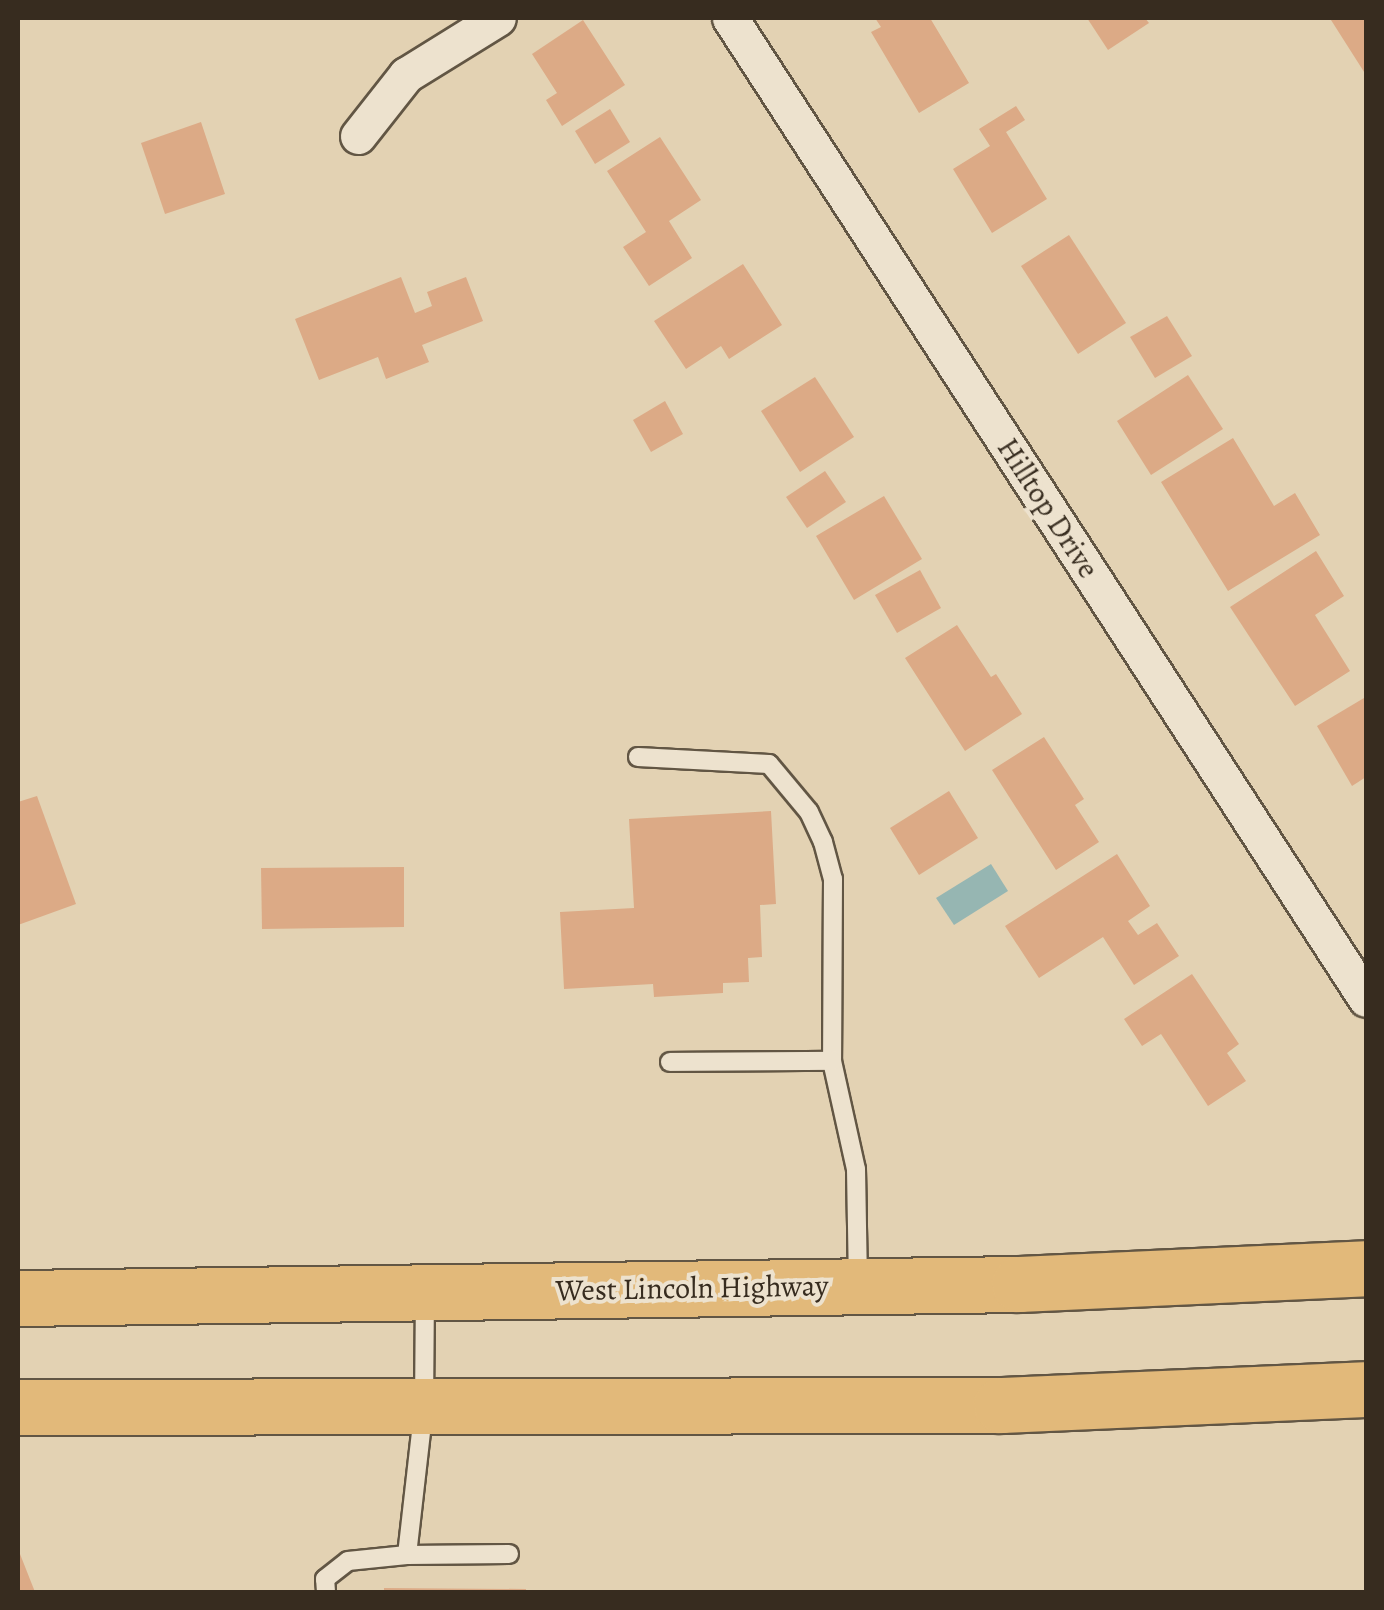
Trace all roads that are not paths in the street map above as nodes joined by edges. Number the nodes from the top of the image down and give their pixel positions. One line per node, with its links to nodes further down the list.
1 (498, 18): 3 (street)
2 (730, 18): 5 (street, Hilltop Drive)
3 (358, 136)
4 (638, 757): 6 (lane)
5 (1366, 999)
6 (832, 1061): 7 (lane); 9 (lane)
7 (670, 1062)
8 (1366, 1268): 9 (main road, West Lincoln Highway)
9 (858, 1286): 10 (main road, West Lincoln Highway)
10 (425, 1292): 11 (main road, West Lincoln Highway); 13 (lane)
11 (21, 1293)
12 (1366, 1389): 13 (main road)
13 (424, 1406): 14 (main road); 16 (lane)
14 (18, 1407)
15 (509, 1554): 16 (lane)
16 (407, 1555): 17 (lane)
17 (326, 1592)

